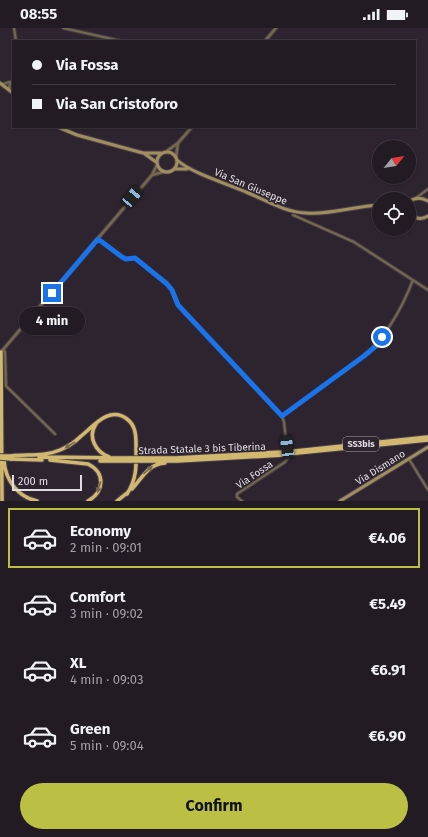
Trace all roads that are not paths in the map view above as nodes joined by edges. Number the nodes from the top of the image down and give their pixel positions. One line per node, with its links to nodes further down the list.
1 (14, 28): 4 (street)
2 (63, 28): 5 (street)
3 (276, 28): 6 (street)
4 (16, 40)
5 (117, 40)
6 (266, 40)
7 (12, 82): 8 (street); 10 (street)
8 (1, 83): 10 (main road)
9 (12, 87): 10 (street)
10 (8, 89): 11 (main road)
11 (12, 92)
12 (60, 128): 16 (main road)
13 (191, 128): 14 (street)
14 (178, 143): 15 (street); 18 (street)
15 (167, 151): 17 (main road); 18 (main road)
16 (143, 153): 17 (main road); 19 (main road)
17 (161, 153): 19 (main road)
18 (176, 158): 20 (main road); 21 (main road, Via San Giuseppe)
19 (156, 163): 22 (main road); 23 (street)
20 (174, 169): 21 (main road, Via San Giuseppe); 22 (main road)
21 (189, 169): 27 (main road, Via San Giuseppe)
22 (163, 172): 23 (street)
23 (152, 175): 31 (street)
24 (428, 189): 25 (street)
25 (416, 198): 26 (main road)
26 (428, 201)
27 (372, 206)
28 (293, 215): 32 (street)
29 (427, 217): 30 (main road)
30 (416, 218)
31 (98, 239): 34 (street); 35 (street)
32 (413, 280): 33 (street); 35 (street)
33 (428, 290)
34 (1, 352): 37 (highway); 38 (street)
35 (282, 416): 53 (street, Via Fossa)
36 (99, 420): 42 (highway, one-way to 42); 46 (highway); 48 (highway)
37 (2, 432): 49 (highway); 50 (highway)
38 (55, 434)
39 (428, 438): 43 (highway, Strada Statale 3 bis Tiberina / SS3bis, bridge)
40 (428, 447): 44 (main road, Via Dismano)
41 (0, 457): 42 (highway, Strada Statale 3 bis Tiberina / SS3bis, bridge)
42 (11, 458): 45 (highway, Strada Statale 3 bis Tiberina / SS3bis); 46 (highway, Strada Statale 3 bis Tiberina / SS3bis)
43 (177, 459): 46 (highway, Strada Statale 3 bis Tiberina / SS3bis, bridge); 48 (highway, one-way to 43)
44 (409, 459): 47 (street); 54 (main road, Via Dismano)
45 (50, 460): 46 (highway, Strada Statale 3 bis Tiberina / SS3bis); 51 (highway, one-way to 51)
46 (130, 460)
47 (428, 490)
48 (126, 494): 52 (highway)
49 (2, 501)
50 (37, 501)
51 (88, 501)
52 (117, 501)
53 (242, 501)
54 (340, 501)

